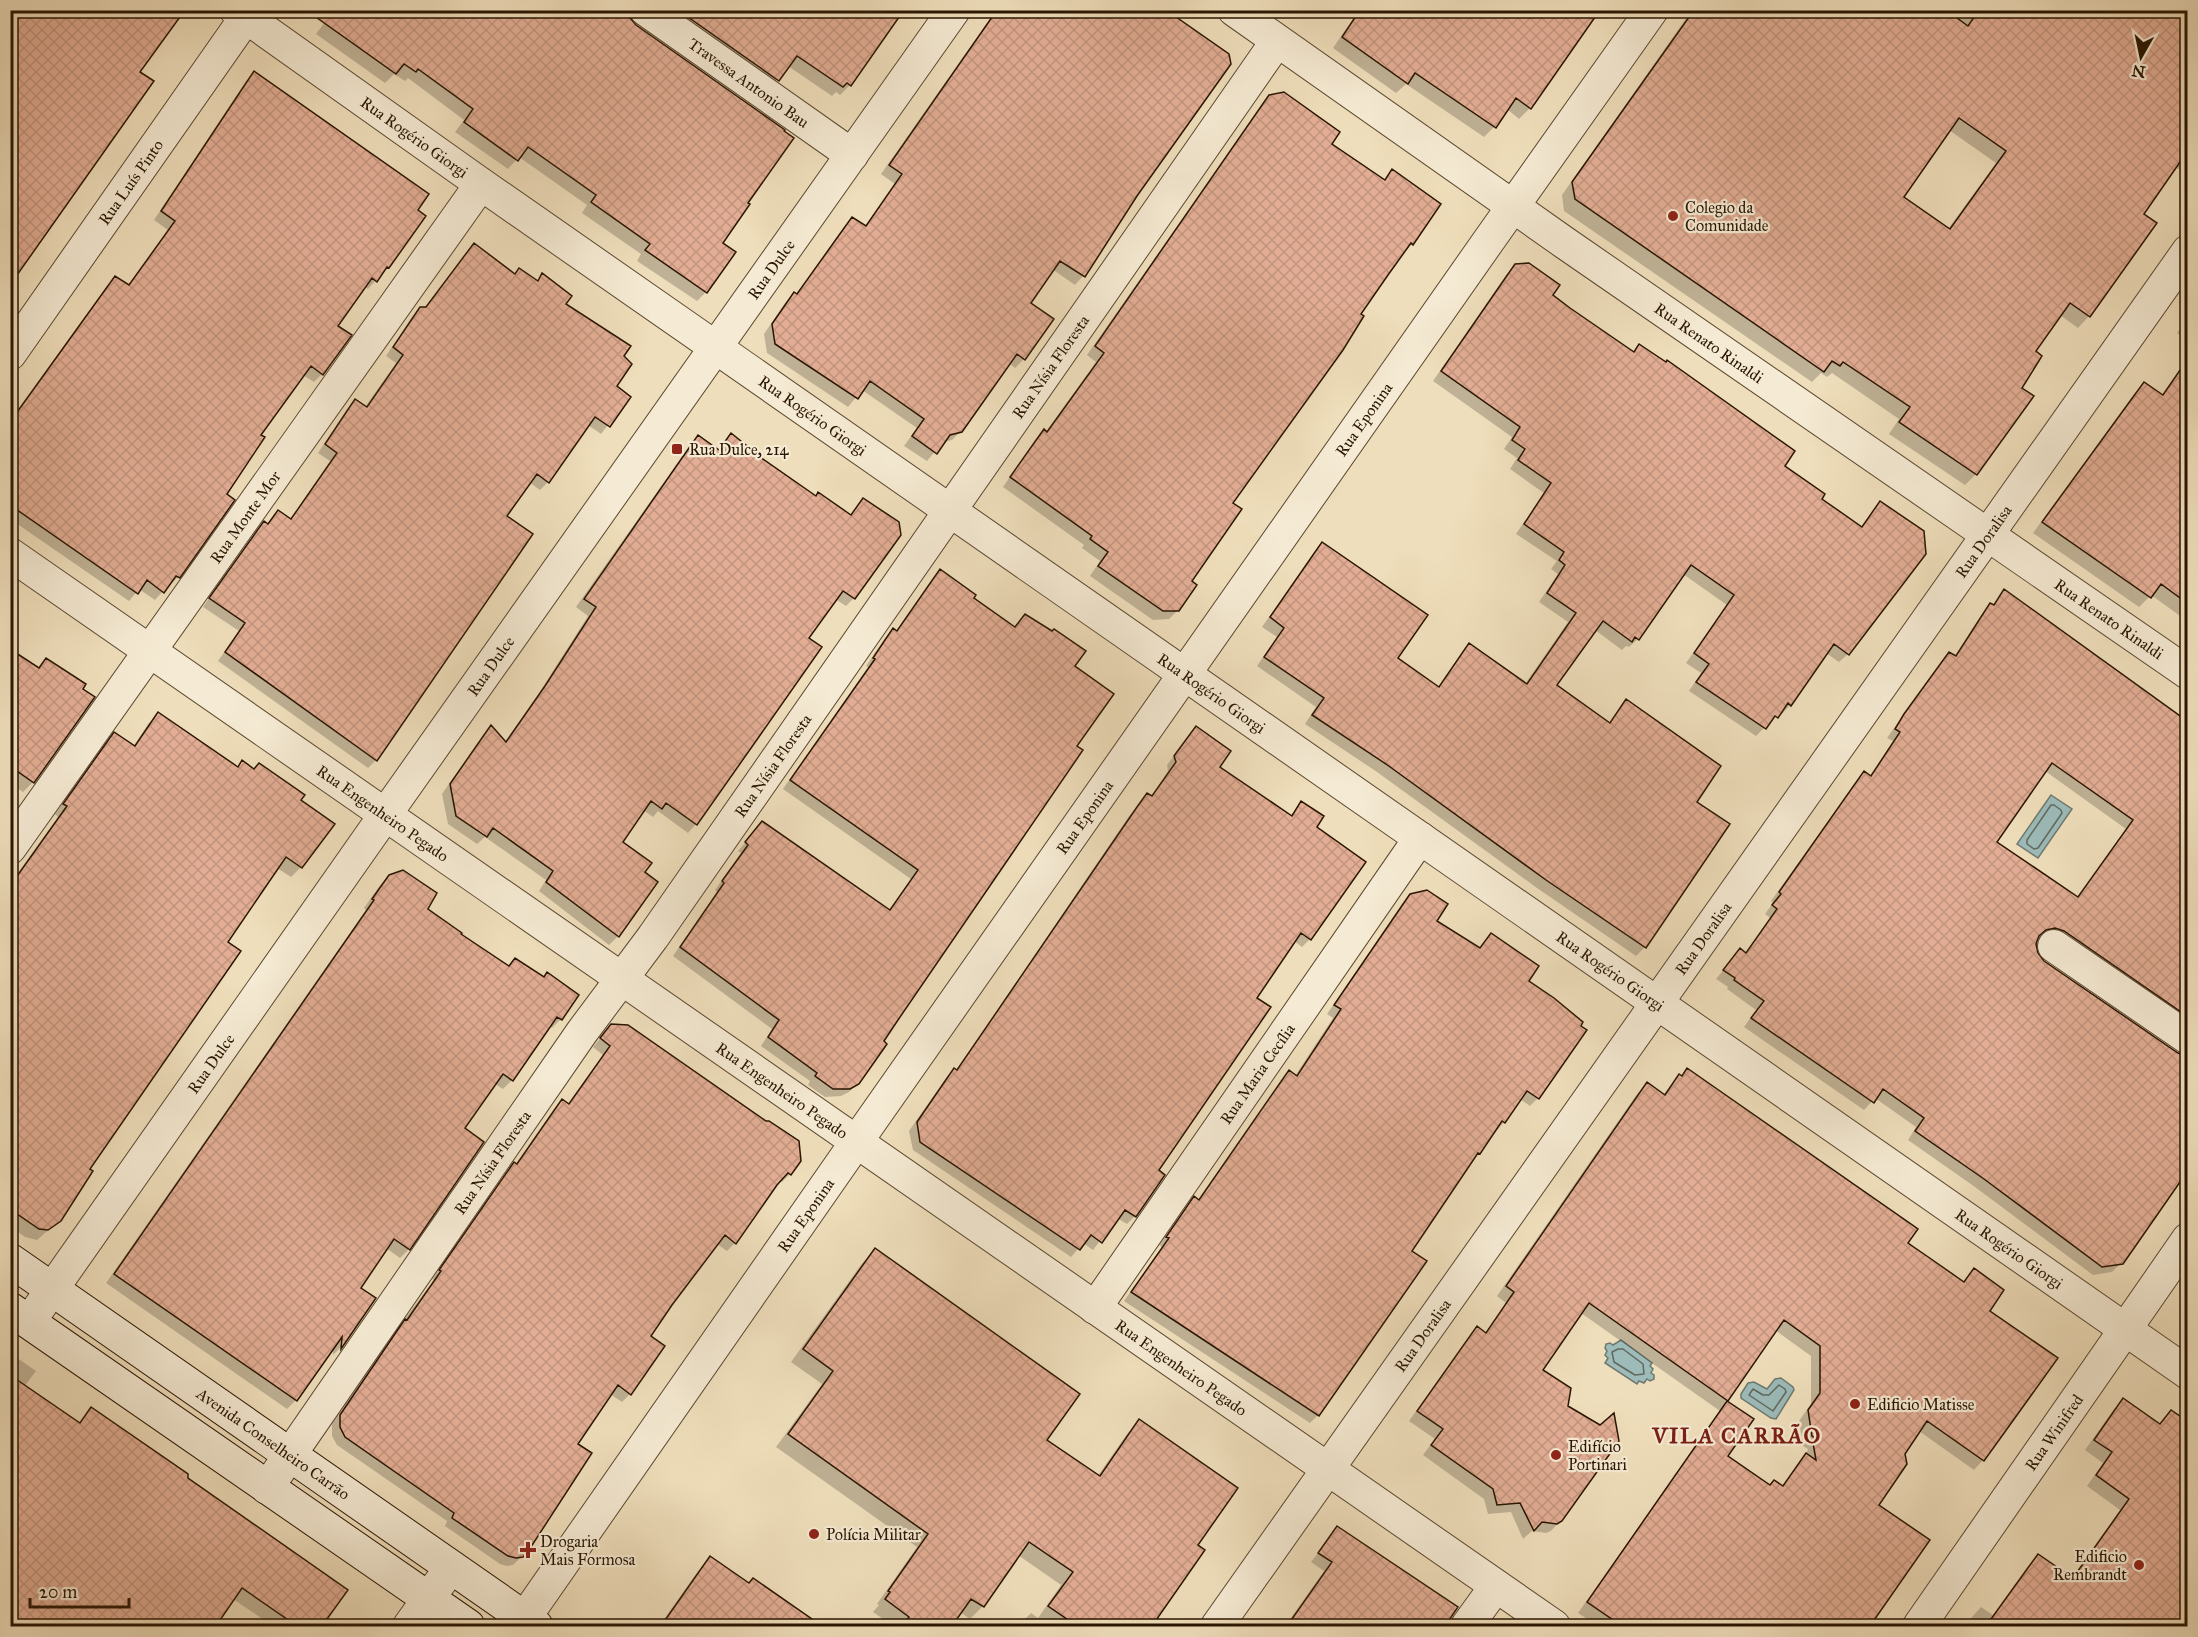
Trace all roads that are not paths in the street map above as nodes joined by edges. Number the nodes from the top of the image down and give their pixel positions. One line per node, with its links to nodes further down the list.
1 (646, 10): 7 (street, Travessa Antonio Bau)
2 (954, 10): 7 (street, Rua Dulce)
3 (1234, 10): 6 (street, Rua Renato Rinaldi)
4 (1652, 10): 9 (street, Rua Eponina)
5 (244, 13): 8 (street, Rua Rogério Giorgi); 12 (street, Rua Luís Pinto)
6 (1277, 41): 9 (street, Rua Renato Rinaldi); 13 (street, Rua Nísia Floresta)
7 (852, 155): 11 (street, Rua Dulce)
8 (481, 184): 11 (street, Rua Rogério Giorgi); 16 (street, Rua Monte Mor)
9 (1512, 206): 14 (street, Rua Renato Rinaldi); 17 (street, Rua Eponina)
10 (2187, 251): 14 (street, Rua Doralisa)
11 (715, 347): 13 (street, Rua Rogério Giorgi); 19 (street, Rua Dulce)
12 (10, 354)
13 (949, 510): 17 (street, Rua Rogério Giorgi); 23 (street, Rua Nísia Floresta)
14 (1988, 534): 18 (street, Rua Renato Rinaldi); 24 (street, Rua Doralisa)
15 (10, 554): 16 (street, Rua Engenheiro Pegado)
16 (151, 651): 19 (street, Rua Engenheiro Pegado); 21 (street, Rua Monte Mor)
17 (1185, 673): 20 (street, Rua Rogério Giorgi); 26 (street, Rua Eponina)
18 (2187, 673)
19 (385, 815): 23 (street, Rua Engenheiro Pegado); 29 (street, Rua Dulce)
20 (1420, 838): 24 (street, Rua Rogério Giorgi); 30 (street, Rua Maria Cecília)
21 (10, 848)
22 (2054, 946): 25 (street)
23 (622, 979): 26 (street, Rua Engenheiro Pegado); 34 (street, Rua Nísia Floresta)
24 (1656, 1004): 32 (street, Rua Rogério Giorgi); 35 (street, Rua Doralisa)
25 (2187, 1038)
26 (856, 1141): 30 (street, Rua Engenheiro Pegado); 40 (street, Rua Eponina)
27 (2187, 1239): 32 (street, Rua Winifred)
28 (10, 1260): 29 (main road, Avenida Conselheiro Carrão)
29 (51, 1288): 31 (street, Rua Dulce); 34 (main road, Avenida Conselheiro Carrão)
30 (1095, 1308): 35 (street, Rua Engenheiro Pegado)
31 (20, 1316): 36 (main road)
32 (2124, 1329): 33 (street, Rua Rogério Giorgi); 46 (street, Rua Winifred)
33 (2187, 1373)
34 (290, 1455): 36 (street, Rua Nísia Floresta); 37 (main road, Avenida Conselheiro Carrão)
35 (1327, 1470): 38 (street, Rua Engenheiro Pegado); 43 (street, Rua Doralisa)
36 (267, 1488): 39 (main road)
37 (451, 1567): 39 (street); 40 (main road, Avenida Conselheiro Carrão)
38 (1496, 1586): 44 (street); 45 (street, Rua Engenheiro Pegado)
39 (428, 1599): 41 (street); 42 (main road)
40 (527, 1624)
41 (409, 1626)
42 (468, 1626)
43 (1217, 1626)
44 (1467, 1626)
45 (1554, 1626)
46 (1919, 1626)

